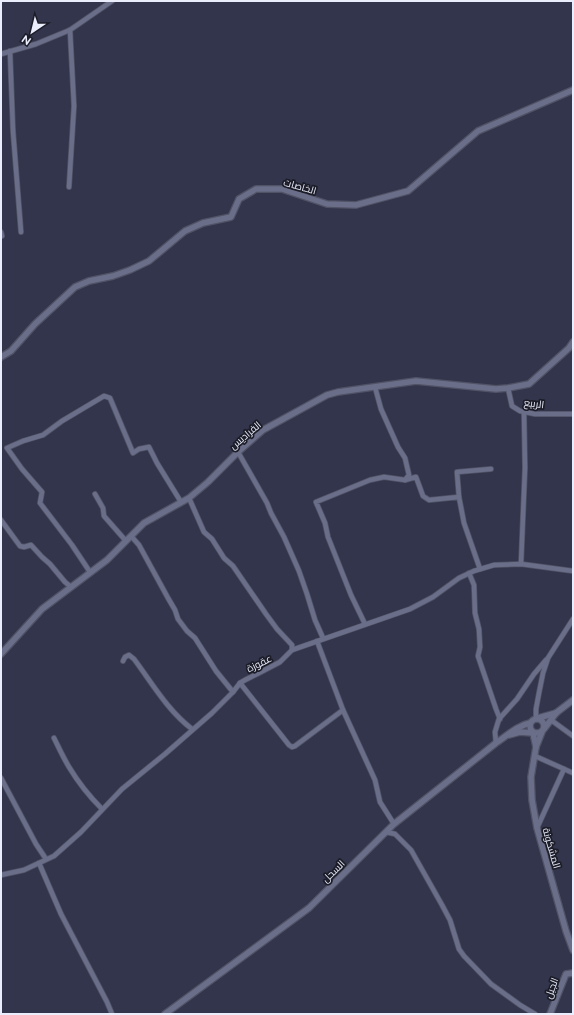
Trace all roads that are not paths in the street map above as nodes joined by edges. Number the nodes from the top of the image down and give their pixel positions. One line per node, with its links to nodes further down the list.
1 (112, 1): 2 (street)
2 (70, 30): 3 (street); 6 (street)
3 (10, 52): 4 (street); 7 (street)
4 (1, 54)
5 (573, 90): 9 (street, الخاصات)
6 (69, 187)
7 (21, 232)
8 (573, 342): 11 (street, الفراديس)
9 (1, 357)
10 (375, 387): 11 (street, الفراديس); 14 (street, الفراديس); 16 (street)
11 (508, 388): 12 (street, الربيع)
12 (524, 412): 13 (street, الربيع); 24 (street)
13 (573, 414)
14 (238, 452): 19 (street, الفراديس); 32 (street)
15 (491, 469): 18 (street)
16 (405, 480): 18 (street); 31 (street)
17 (95, 494): 23 (street)
18 (459, 497): 25 (street)
19 (189, 498): 20 (street, الفراديس); 34 (street)
20 (181, 502): 22 (street, الفراديس); 27 (street)
21 (1, 520): 29 (street)
22 (131, 536): 23 (street, الفراديس); 39 (street)
23 (126, 541): 27 (street, الفراديس)
24 (521, 564): 25 (street, عقوزة); 26 (street, عقوزة)
25 (480, 569): 28 (street, عقوزة)
26 (573, 571)
27 (90, 572): 29 (street, الفراديس)
28 (469, 573): 31 (street, عقوزة); 44 (street)
29 (71, 587): 35 (street, الفراديس)
30 (573, 619): 36 (street)
31 (365, 624): 32 (street, عقوزة)
32 (323, 638): 33 (street, عقوزة)
33 (317, 641): 34 (street, عقوزة); 41 (street)
34 (292, 650): 38 (street, عقوزة)
35 (1, 654)
36 (548, 658): 43 (street); 44 (street)
37 (123, 662): 47 (street)
38 (240, 683): 39 (street, عقوزة); 41 (street)
39 (233, 692): 47 (street, عقوزة)
40 (573, 700): 42 (street)
41 (343, 710): 60 (street)
42 (556, 713): 43 (street); 45 (street)
43 (537, 718): 46 (street); 48 (street)
44 (500, 719): 53 (street)
45 (551, 720): 48 (street); 51 (street)
46 (530, 723): 49 (street); 50 (street, السحل)
47 (192, 730): 59 (street, عقوزة)
48 (543, 730): 49 (street); 54 (street)
49 (533, 732): 50 (street); 54 (street)
50 (508, 735): 53 (street, السحل)
51 (573, 736)
52 (54, 738): 59 (street)
53 (496, 743): 60 (street, السحل)
54 (536, 747): 55 (street, المشكونة)
55 (534, 756): 56 (street); 61 (street, المشكونة)
56 (564, 769): 57 (street); 61 (street)
57 (573, 774)
58 (1, 778): 63 (street)
59 (102, 809): 63 (street, عقوزة)
60 (394, 824): 62 (street, السحل)
61 (537, 828): 66 (street, المشكونة)
62 (386, 832): 70 (street, السحل); 71 (street)
63 (46, 860): 64 (street, عقوزة)
64 (38, 863): 65 (street, عقوزة); 69 (street)
65 (1, 875)
66 (573, 950)
67 (573, 973): 68 (street, الجبل)
68 (553, 1007): 72 (street); 73 (street, الجبل)
69 (112, 1014)
70 (165, 1014)
71 (535, 1014)
72 (545, 1014)
73 (550, 1014)

